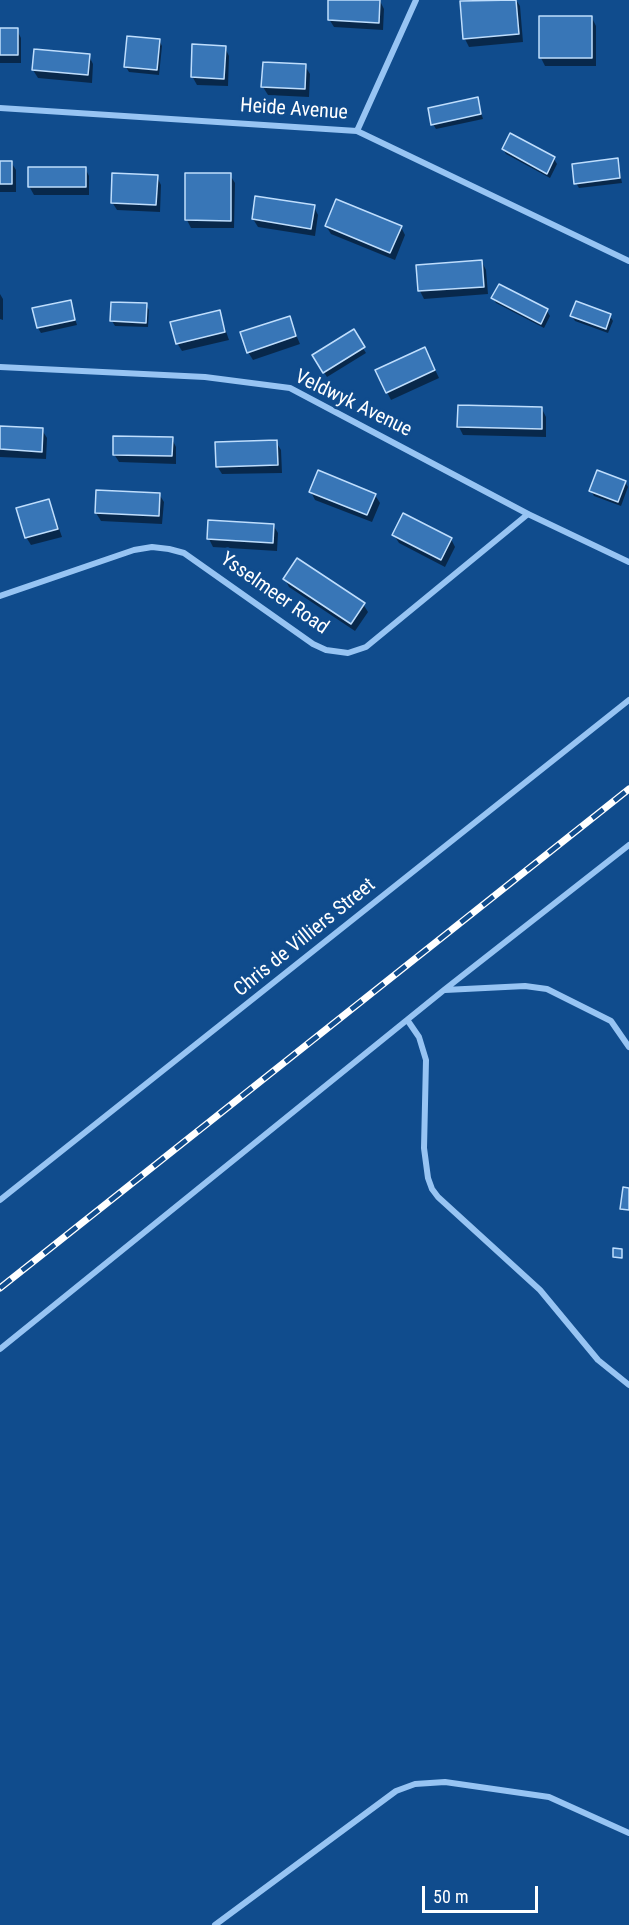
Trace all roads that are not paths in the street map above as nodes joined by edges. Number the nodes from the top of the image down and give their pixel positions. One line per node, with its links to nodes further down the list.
1 (416, 0): 3 (street)
2 (0, 108): 3 (street, Heide Avenue)
3 (357, 131): 4 (street, Heide Avenue)
4 (629, 261)
5 (0, 367): 6 (street, Veldwyk Avenue)
6 (528, 514): 7 (street, Veldwyk Avenue); 8 (street, Ysselmeer Road)
7 (629, 562)
8 (0, 596)
9 (629, 700): 14 (street, Chris de Villiers Street)
10 (629, 845): 11 (street)
11 (444, 990): 12 (street); 13 (street)
12 (408, 1022): 15 (street); 16 (street)
13 (629, 1047)
14 (0, 1200)
15 (0, 1349)
16 (629, 1385)
17 (629, 1833): 18 (street)
18 (215, 1925)

